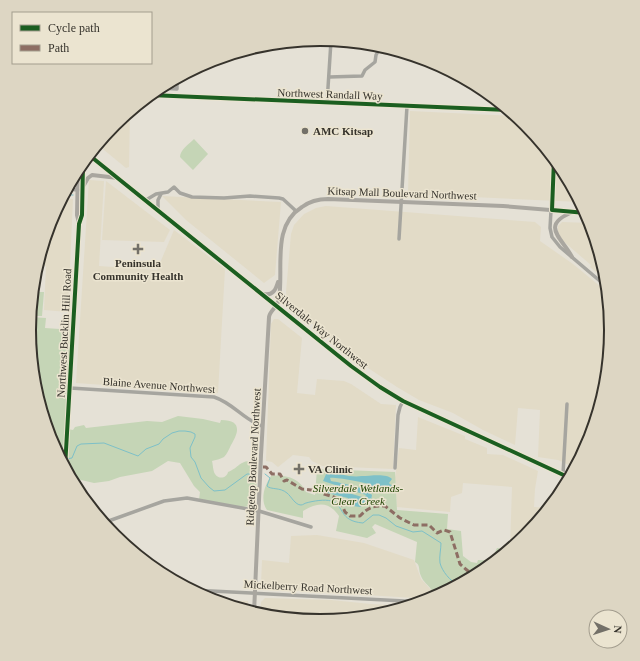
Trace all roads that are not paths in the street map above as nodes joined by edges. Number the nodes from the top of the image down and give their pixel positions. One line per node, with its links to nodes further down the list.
1 (331, 47): 3 (street)
2 (377, 53): 3 (street)
3 (329, 77): 5 (street)
4 (160, 95): 5 (street, Northwest Randall Way)
5 (327, 103): 6 (street, Northwest Randall Way)
6 (407, 106): 7 (street, Northwest Randall Way); 19 (street)
7 (498, 110)
8 (94, 159): 11 (main road, Silverdale Way Northwest)
9 (554, 170): 21 (street)
10 (83, 174): 13 (main road, Northwest Bucklin Hill Road)
11 (118, 178): 13 (main road); 18 (main road, Silverdale Way Northwest)
12 (78, 182): 15 (main road, Northwest Bucklin Hill Road)
13 (83, 187): 17 (main road, Northwest Bucklin Hill Road)
14 (73, 190): 15 (street)
15 (78, 190): 17 (main road, Northwest Bucklin Hill Road); 25 (main road, Northwest Bucklin Hill Road)
16 (161, 194): 18 (street); 20 (street); 22 (street)
17 (83, 199): 25 (main road, Northwest Bucklin Hill Road)
18 (146, 200): 20 (main road, Silverdale Way Northwest)
19 (401, 202): 21 (main road, Kitsap Mall Boulevard Northwest); 22 (main road, Kitsap Mall Boulevard Northwest); 26 (street)
20 (158, 209): 30 (main road, Silverdale Way Northwest)
21 (552, 210): 23 (main road, Kitsap Mall Boulevard Northwest); 27 (street)
22 (296, 211): 28 (main road, Kitsap Mall Boulevard Northwest)
23 (574, 212): 24 (main road, Kitsap Mall Boulevard Northwest); 27 (main road)
24 (578, 212)
25 (79, 224): 32 (main road, Northwest Bucklin Hill Road)
26 (399, 239)
27 (572, 257): 29 (street)
28 (281, 272): 30 (main road); 31 (main road, Kitsap Mall Boulevard Northwest)
29 (600, 281)
30 (262, 293): 31 (main road, Silverdale Way Northwest)
31 (277, 305): 33 (main road, Silverdale Way Northwest); 35 (main road, Ridgetop Boulevard Northwest)
32 (70, 388): 35 (street, Blaine Avenue Northwest); 36 (main road, Northwest Bucklin Hill Road)
33 (403, 401): 37 (street); 38 (main road, Silverdale Way Northwest)
34 (567, 404): 38 (street)
35 (262, 426): 39 (main road, Ridgetop Boulevard Northwest)
36 (66, 457)
37 (395, 468)
38 (564, 475)
39 (259, 511): 40 (street); 41 (street); 43 (main road, Ridgetop Boulevard Northwest)
40 (109, 521)
41 (311, 526)
42 (207, 591): 43 (street, Mickelberry Road Northwest)
43 (255, 594): 44 (street, Mickelberry Road Northwest); 45 (main road, Ridgetop Boulevard Northwest)
44 (405, 601)
45 (254, 607)

